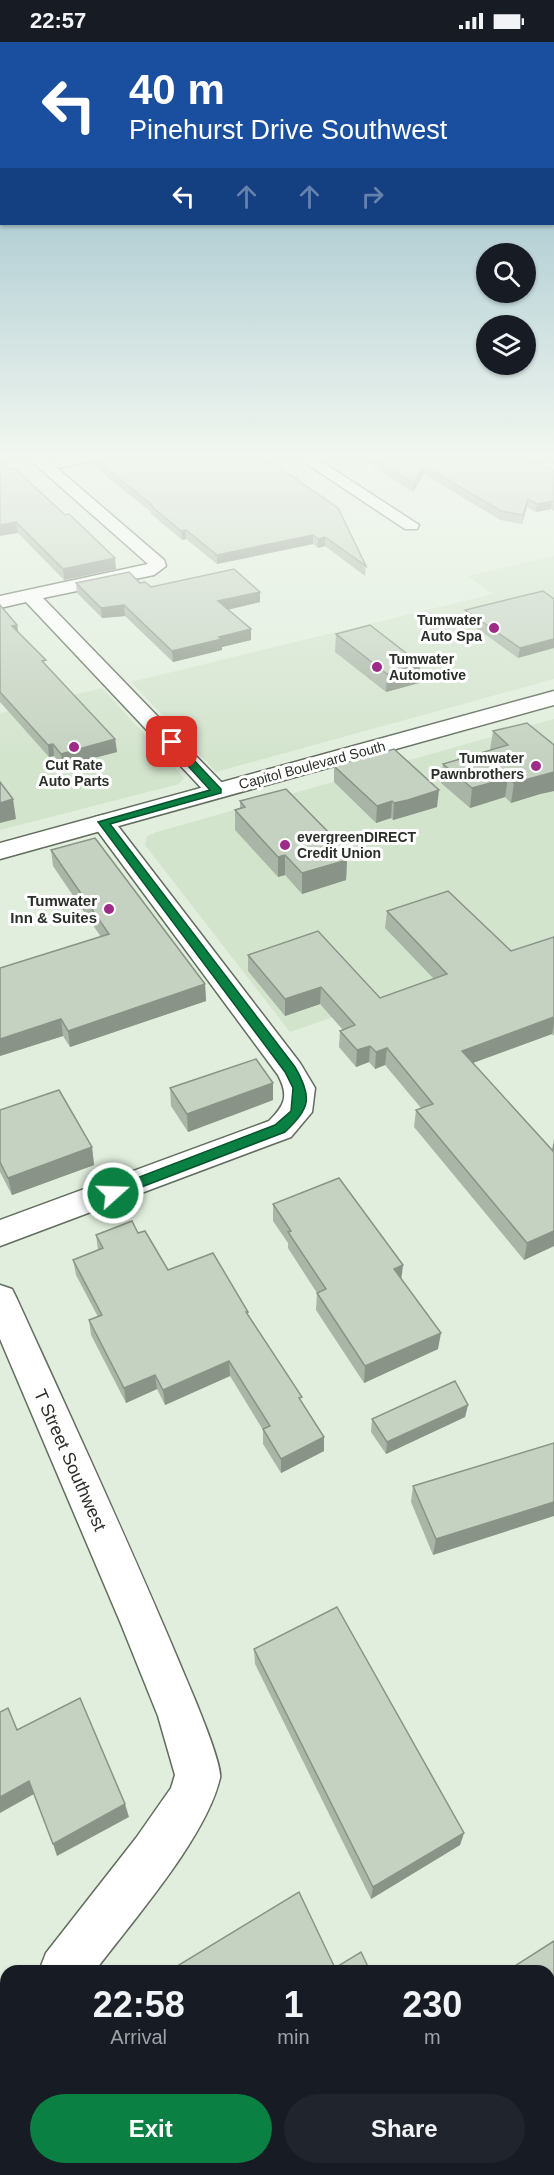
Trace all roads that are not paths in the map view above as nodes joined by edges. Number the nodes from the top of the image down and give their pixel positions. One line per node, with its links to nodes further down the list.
1 (151, 558): 2 (street)
2 (31, 596): 3 (street); 5 (street)
3 (0, 602)
4 (554, 698): 5 (main road, Capitol Boulevard South)
5 (217, 791): 6 (main road, Capitol Boulevard South)
6 (103, 822): 7 (main road, Capitol Boulevard South); 8 (street)
7 (0, 850)
8 (0, 1233)
9 (0, 1299): 10 (street, T Street Southwest)
10 (69, 1965)

